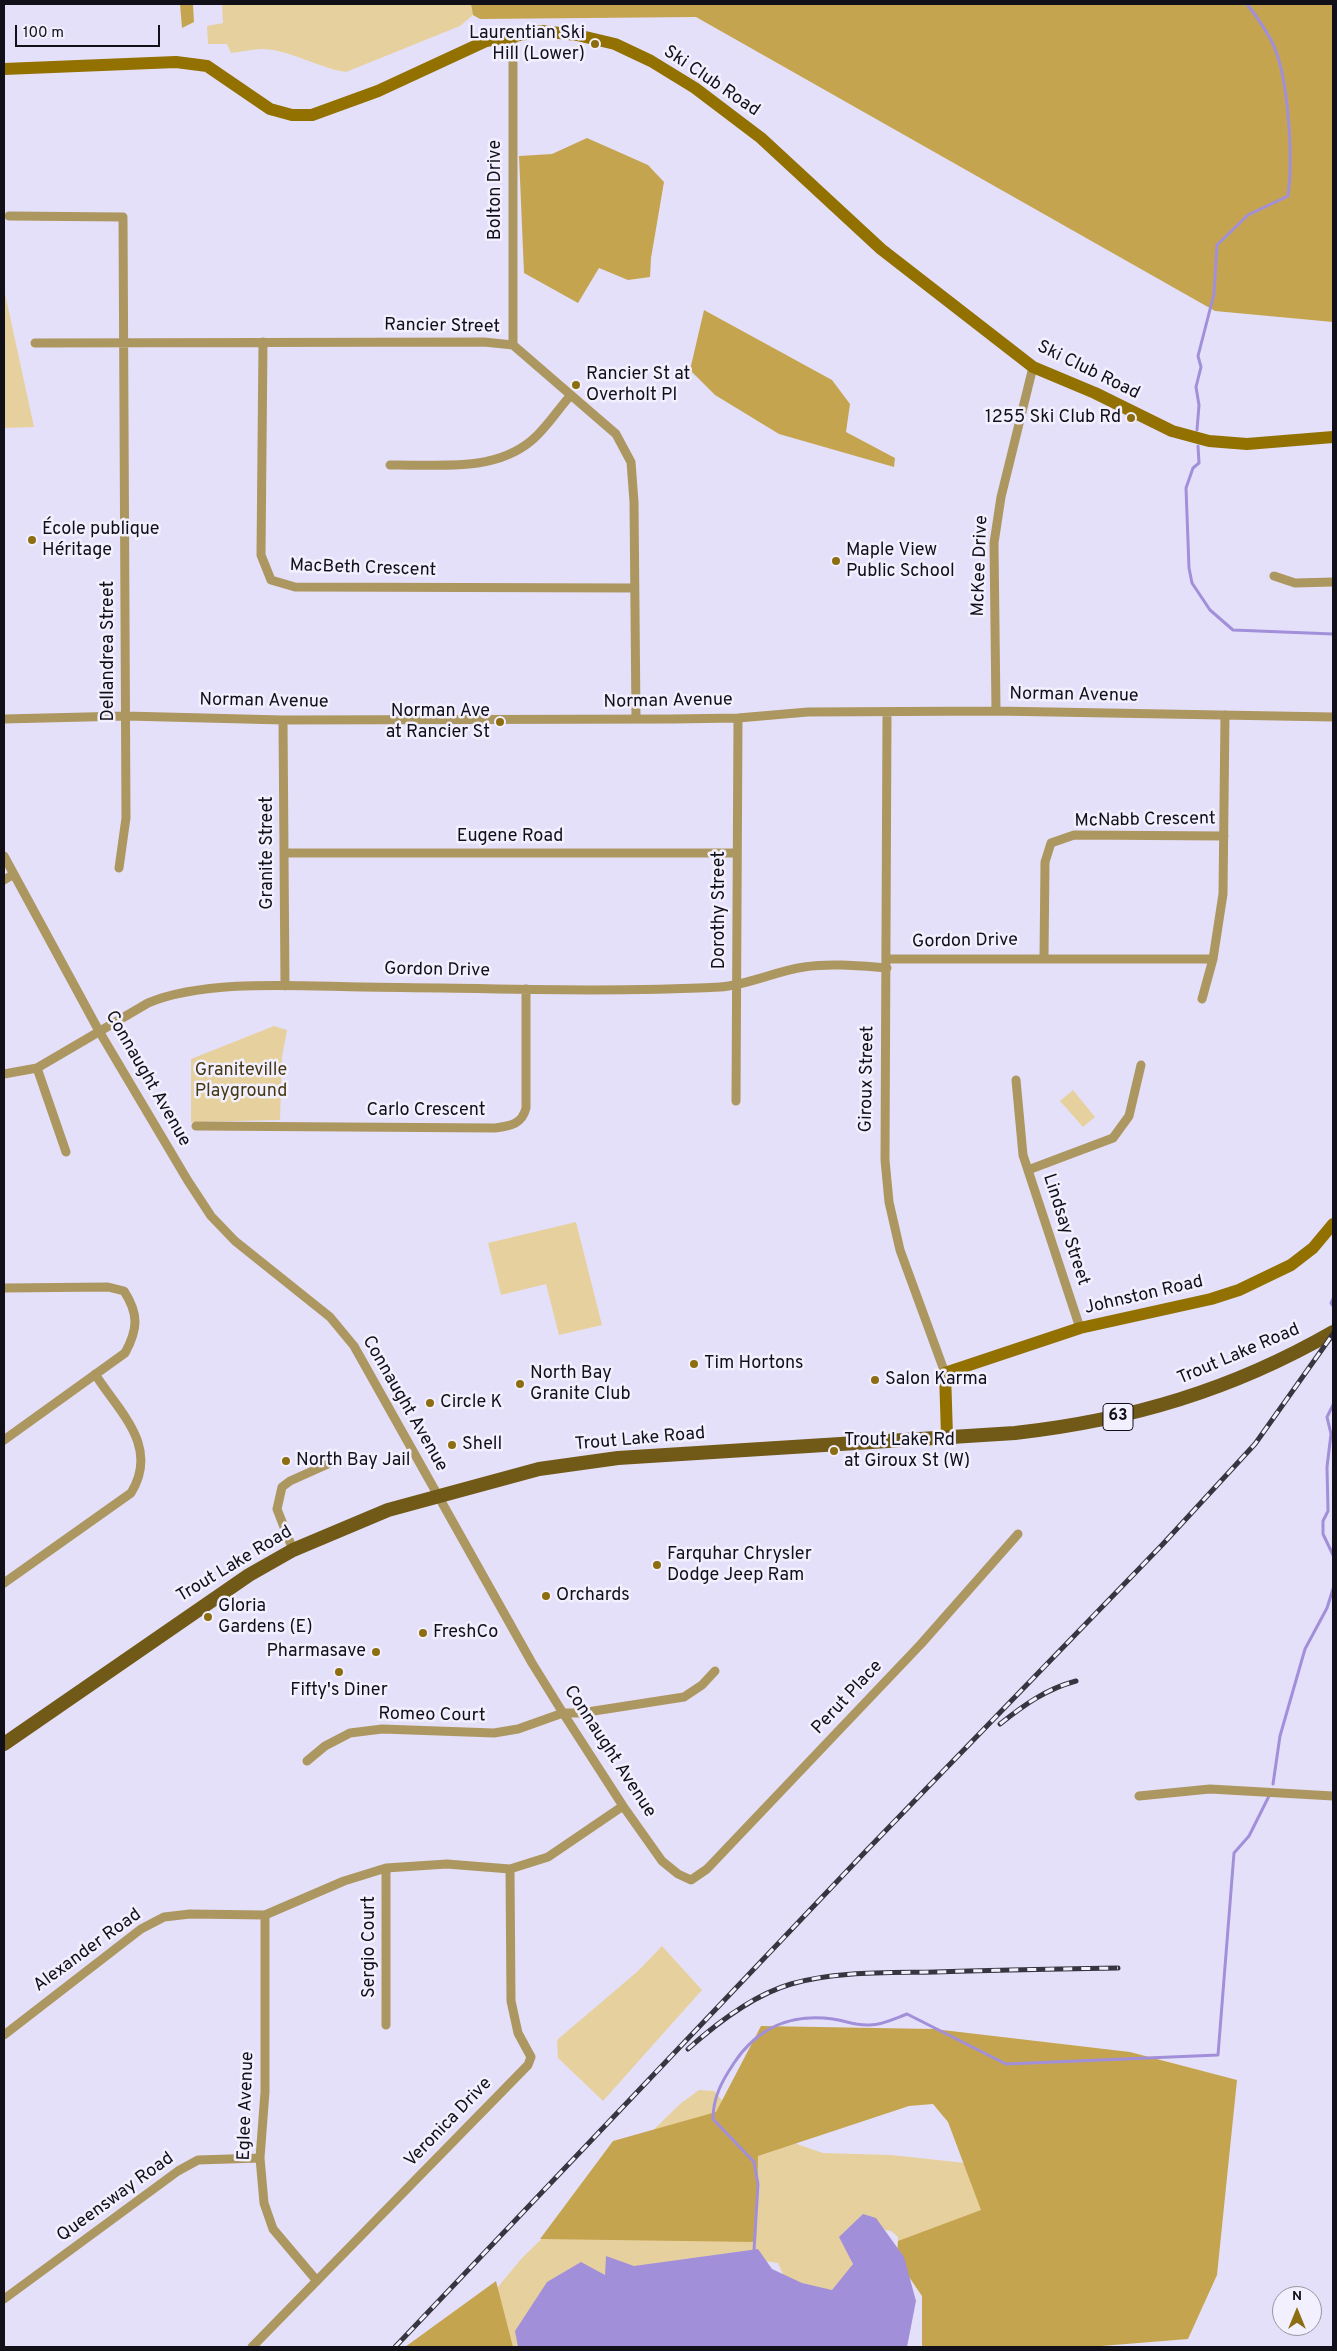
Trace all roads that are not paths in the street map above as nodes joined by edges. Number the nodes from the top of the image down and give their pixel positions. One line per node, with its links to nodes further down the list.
1 (513, 34): 2 (street, Ski Club Road); 7 (street, Bolton Drive); 8 (street, Ski Club Road)
2 (4, 70)
3 (9, 216): 6 (street, Dellandrea Street)
4 (263, 342): 6 (street, Rancier Street); 7 (street, Rancier Street); 14 (street, MacBeth Crescent)
5 (35, 344): 6 (street, Rancier Street)
6 (123, 344): 18 (street, Dellandrea Street)
7 (513, 345): 9 (street, Rancier Street)
8 (1033, 367): 10 (street, Ski Club Road); 15 (street, McKee Drive)
9 (571, 394): 11 (street); 14 (street, Rancier Street)
10 (1333, 437)
11 (390, 465)
12 (1274, 576): 13 (street)
13 (1333, 582)
14 (634, 588): 22 (street, Rancier Street)
15 (996, 711): 16 (street, Norman Avenue); 17 (street, Norman Avenue)
16 (887, 713): 20 (street, Norman Avenue); 33 (street, Giroux Street)
17 (1225, 715): 19 (street, Norman Avenue); 24 (street)
18 (126, 716): 21 (street, Norman Avenue); 23 (street, Norman Avenue); 28 (street, Dellandrea Street)
19 (1333, 717)
20 (738, 718): 22 (street, Norman Avenue); 25 (street, Dorothy Street)
21 (4, 719)
22 (636, 719): 23 (street, Norman Avenue)
23 (283, 720): 26 (street, Granite Street)
24 (1224, 836): 31 (street, McNabb Crescent); 32 (street)
25 (736, 853): 26 (street, Eugene Road); 34 (street, Dorothy Street)
26 (285, 854): 35 (street, Granite Street)
27 (4, 856): 29 (street, Connaught Avenue)
28 (119, 868)
29 (14, 874): 30 (street); 38 (street, Connaught Avenue)
30 (4, 880)
31 (1044, 957): 32 (street); 33 (street, Gordon Drive)
32 (1214, 958): 37 (street)
33 (887, 963): 34 (street, Gordon Drive); 51 (street, Giroux Street)
34 (737, 983): 36 (street, Gordon Drive); 43 (street, Dorothy Street)
35 (285, 986): 36 (street, Gordon Drive); 38 (street, Gordon Drive)
36 (526, 989): 44 (street, Carlo Crescent)
37 (1202, 999)
38 (99, 1031): 40 (street, Gordon Drive); 56 (street, Connaught Avenue)
39 (1141, 1065): 46 (street)
40 (37, 1068): 41 (street, Gordon Drive); 45 (street)
41 (4, 1074)
42 (1016, 1080): 46 (street, Lindsay Street)
43 (736, 1101)
44 (196, 1126)
45 (66, 1152)
46 (1028, 1170): 49 (street, Lindsay Street)
47 (1333, 1224): 49 (street, Johnston Road)
48 (4, 1288): 52 (street)
49 (1080, 1328): 51 (street, Johnston Road)
50 (1333, 1332): 53 (main road, Trout Lake Road / 63)
51 (945, 1373): 53 (street, Giroux Street)
52 (95, 1374): 54 (street); 59 (street)
53 (947, 1436): 56 (main road, Trout Lake Road)
54 (4, 1440)
55 (328, 1464): 58 (street)
56 (439, 1496): 58 (main road, Trout Lake Road); 61 (street, Connaught Avenue)
57 (1018, 1534): 69 (street, Perut Place)
58 (293, 1550): 62 (main road, Trout Lake Road)
59 (4, 1583)
60 (715, 1671): 61 (street, Romeo Court)
61 (563, 1713): 63 (street, Romeo Court); 66 (street, Connaught Avenue)
62 (4, 1744)
63 (307, 1761)
64 (1139, 1796): 65 (street)
65 (1333, 1796)
66 (623, 1806): 68 (street, Alexander Road); 69 (street, Connaught Avenue)
67 (386, 1868): 68 (street, Alexander Road); 70 (street, Alexander Road); 71 (street, Sergio Court)
68 (510, 1869): 74 (street, Veronica Drive)
69 (696, 1879)
70 (265, 1915): 72 (street, Alexander Road); 73 (street, Eglee Avenue)
71 (386, 2025)
72 (4, 2035)
73 (260, 2158): 74 (street, Eglee Avenue); 75 (street, Queensway Road)
74 (317, 2281): 76 (street, Veronica Drive)
75 (4, 2299)
76 (252, 2347)

